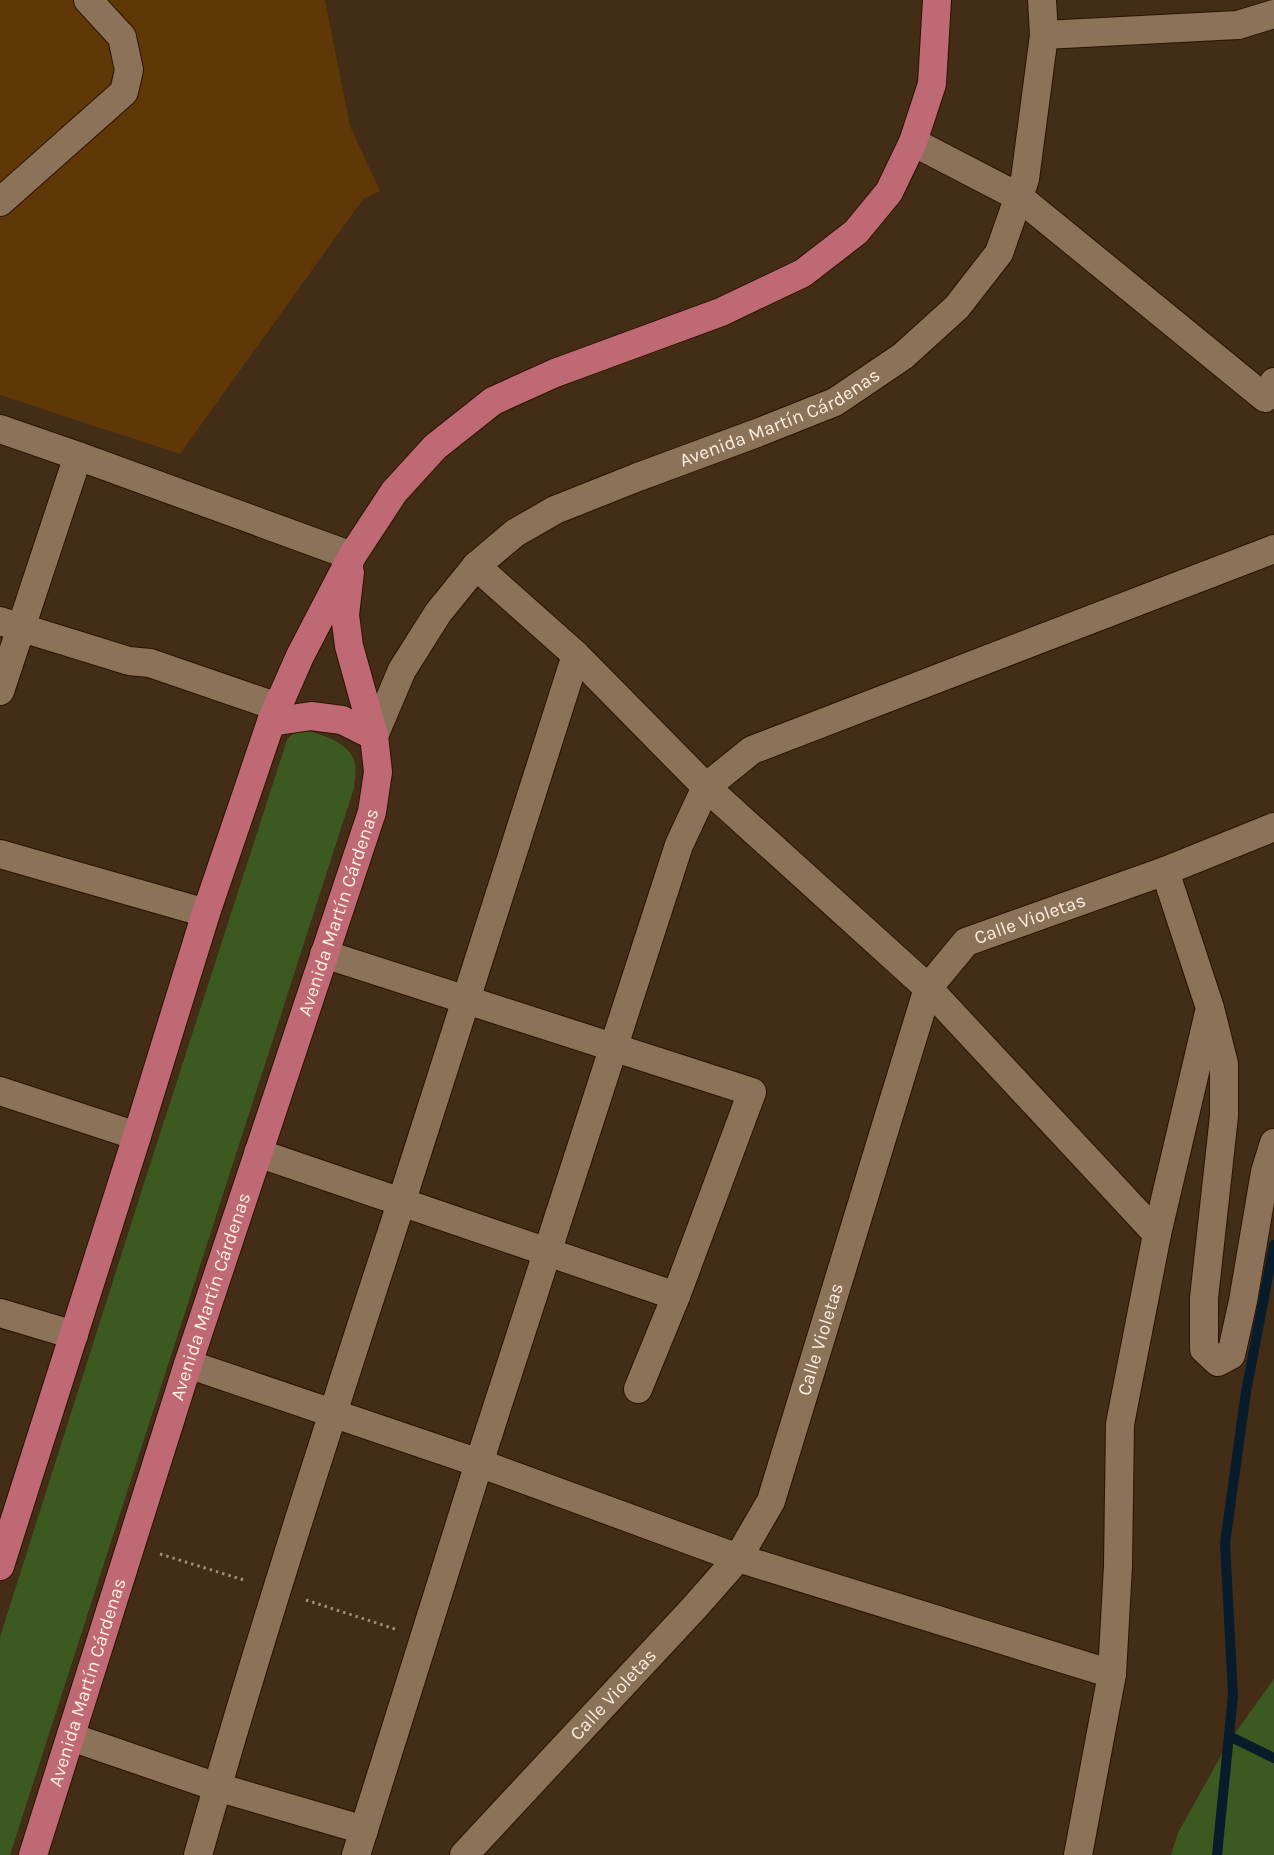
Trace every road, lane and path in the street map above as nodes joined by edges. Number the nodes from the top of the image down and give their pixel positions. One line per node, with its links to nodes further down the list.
1 (88, 0): 8 (street)
2 (937, 0): 6 (main road, Avenida Martín Cárdenas)
3 (1042, 0): 5 (street, Avenida Martín Cárdenas)
4 (1274, 14): 5 (street)
5 (1044, 35): 7 (street, Avenida Martín Cárdenas)
6 (913, 142): 7 (street); 13 (main road, Avenida Martín Cárdenas)
7 (1019, 197): 9 (street); 14 (street, Avenida Martín Cárdenas)
8 (0, 202)
9 (1274, 382)
10 (0, 429): 11 (street)
11 (78, 456): 13 (street); 15 (street)
12 (1274, 549): 20 (street)
13 (352, 556): 18 (main road, Avenida Martín Cárdenas); 19 (main road, Avenida Martín Cárdenas)
14 (476, 566): 16 (street); 19 (street, Avenida Martín Cárdenas)
15 (11, 624): 17 (street); 18 (street)
16 (576, 655): 20 (street); 27 (street)
17 (0, 691)
18 (274, 715): 19 (main road); 24 (main road, Avenida Martín Cárdenas)
19 (374, 736): 25 (main road, Avenida Martín Cárdenas)
20 (706, 787): 26 (street); 29 (street)
21 (1274, 827): 23 (street, Calle Violetas)
22 (0, 854): 24 (street)
23 (1165, 870): 26 (street, Calle Violetas); 28 (street)
24 (206, 913): 31 (main road, Avenida Martín Cárdenas)
25 (324, 954): 27 (street); 33 (main road, Avenida Martín Cárdenas)
26 (928, 988): 35 (street); 45 (street, Calle Violetas)
27 (468, 1000): 29 (street); 34 (street)
28 (1210, 1008): 32 (street); 35 (street)
29 (614, 1047): 36 (street); 37 (street)
30 (0, 1091): 31 (street)
31 (137, 1136): 39 (main road, Avenida Martín Cárdenas)
32 (1274, 1143)
33 (258, 1153): 34 (street); 40 (main road, Avenida Martín Cárdenas)
34 (402, 1203): 36 (street); 42 (street)
35 (1157, 1234): 47 (street)
36 (547, 1253): 37 (street); 43 (street)
37 (676, 1296): 41 (street)
38 (0, 1314): 39 (street)
39 (74, 1335): 44 (main road, Avenida Martín Cárdenas)
40 (188, 1364): 42 (street); 48 (main road, Avenida Martín Cárdenas)
41 (638, 1389)
42 (333, 1414): 43 (street); 49 (street)
43 (479, 1463): 45 (street); 50 (street)
44 (7, 1521): 46 (main road, Avenida Martín Cárdenas)
45 (738, 1558): 47 (street); 54 (street, Calle Violetas)
46 (0, 1566)
47 (1112, 1674): 55 (street)
48 (71, 1737): 49 (street); 51 (main road, Avenida Martín Cárdenas)
49 (217, 1787): 50 (street); 52 (street)
50 (364, 1830): 53 (street)
51 (33, 1855)
52 (198, 1855)
53 (356, 1855)
54 (464, 1855)
55 (1078, 1855)

